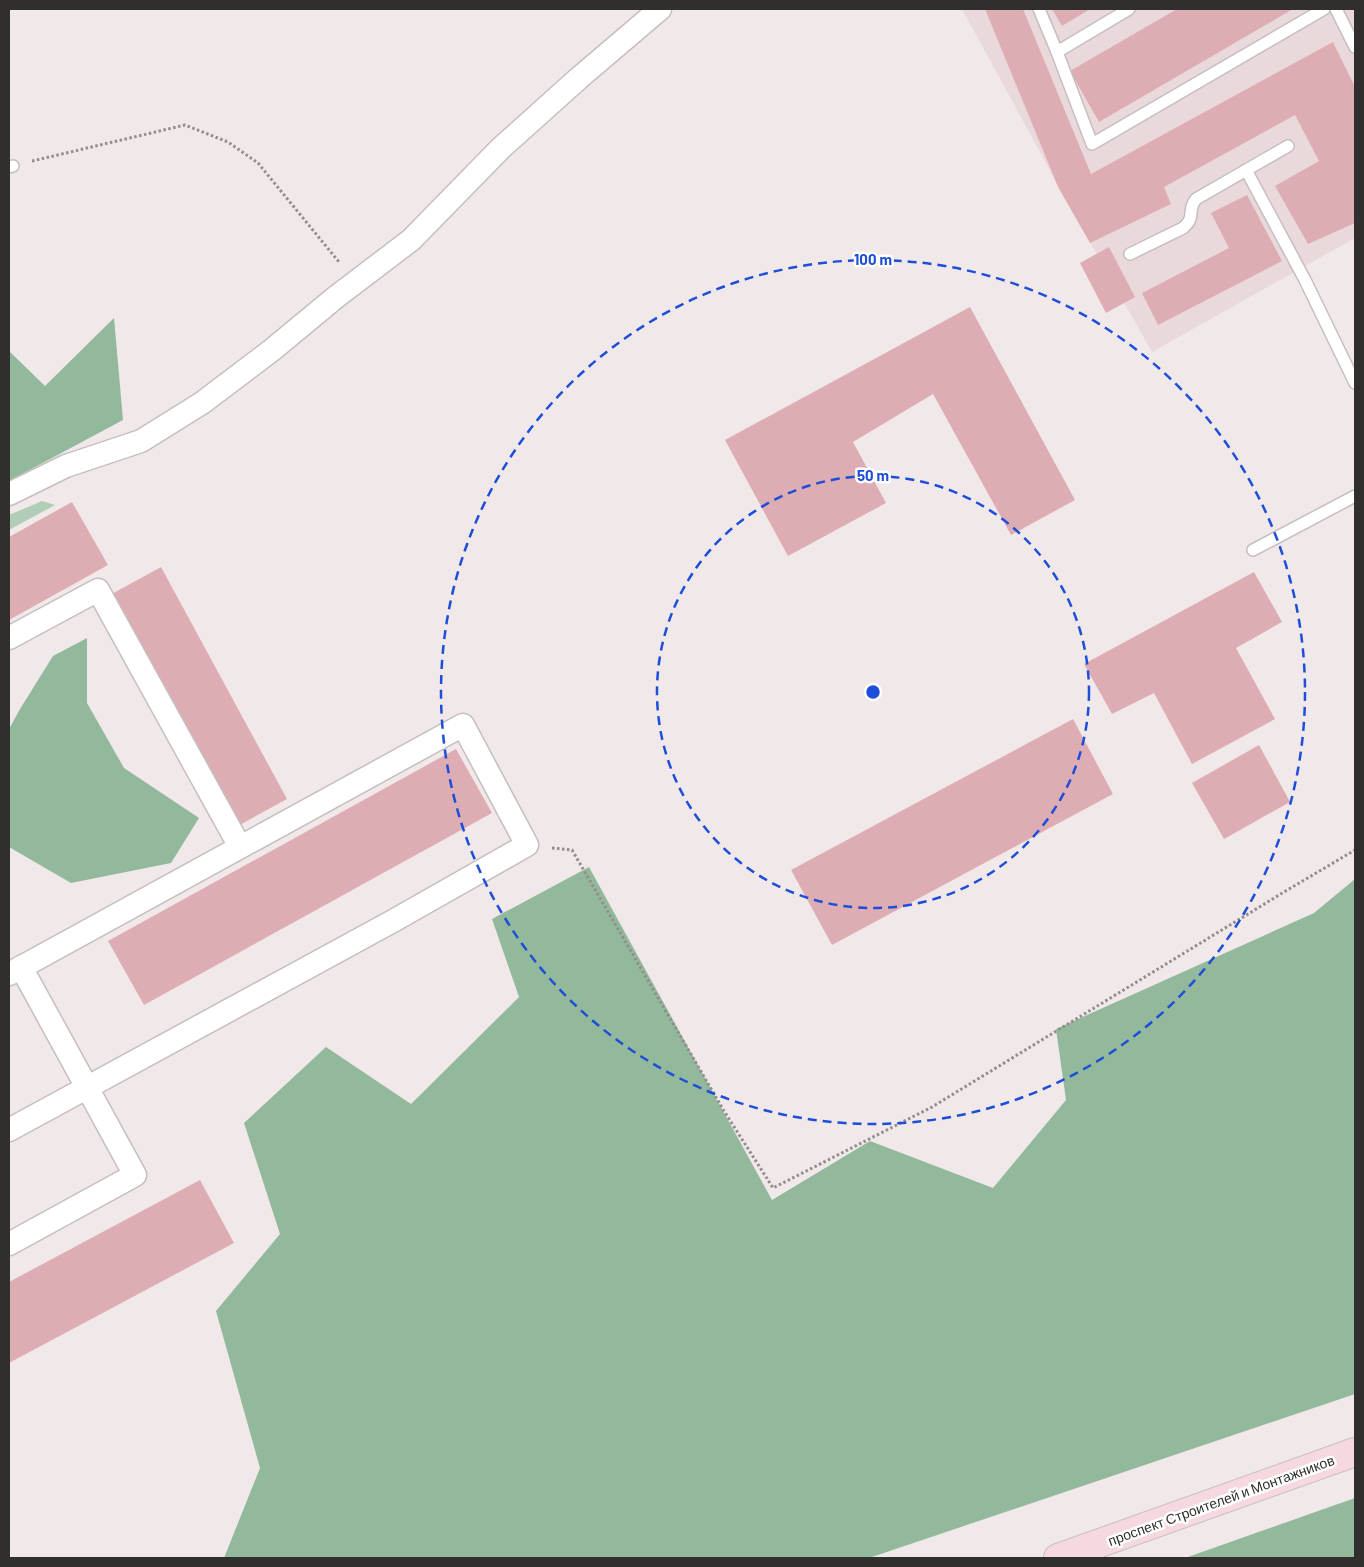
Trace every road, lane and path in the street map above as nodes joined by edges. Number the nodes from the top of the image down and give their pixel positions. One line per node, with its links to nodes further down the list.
1 (660, 9): 12 (street)
2 (1039, 9): 7 (lane)
3 (1129, 9): 7 (lane)
4 (1324, 9): 7 (lane)
5 (1336, 9): 6 (lane)
6 (1355, 47)
7 (1057, 52)
8 (1288, 146): 10 (lane)
9 (11, 167): 12 (path)
10 (1246, 170): 11 (lane); 13 (lane)
11 (1130, 254)
12 (355, 282): 14 (street)
13 (1355, 383)
14 (9, 494)
15 (1355, 496): 16 (lane)
16 (1253, 550)
17 (9, 638): 19 (street)
18 (527, 845): 19 (street); 20 (path); 22 (street)
19 (240, 846): 21 (street)
20 (1355, 850)
21 (15, 970): 22 (street)
22 (88, 1087): 23 (street); 24 (street)
23 (9, 1130)
24 (9, 1244)
25 (1355, 1452): 26 (street, проспект Строителей и Монтажников)
26 (1058, 1558)

